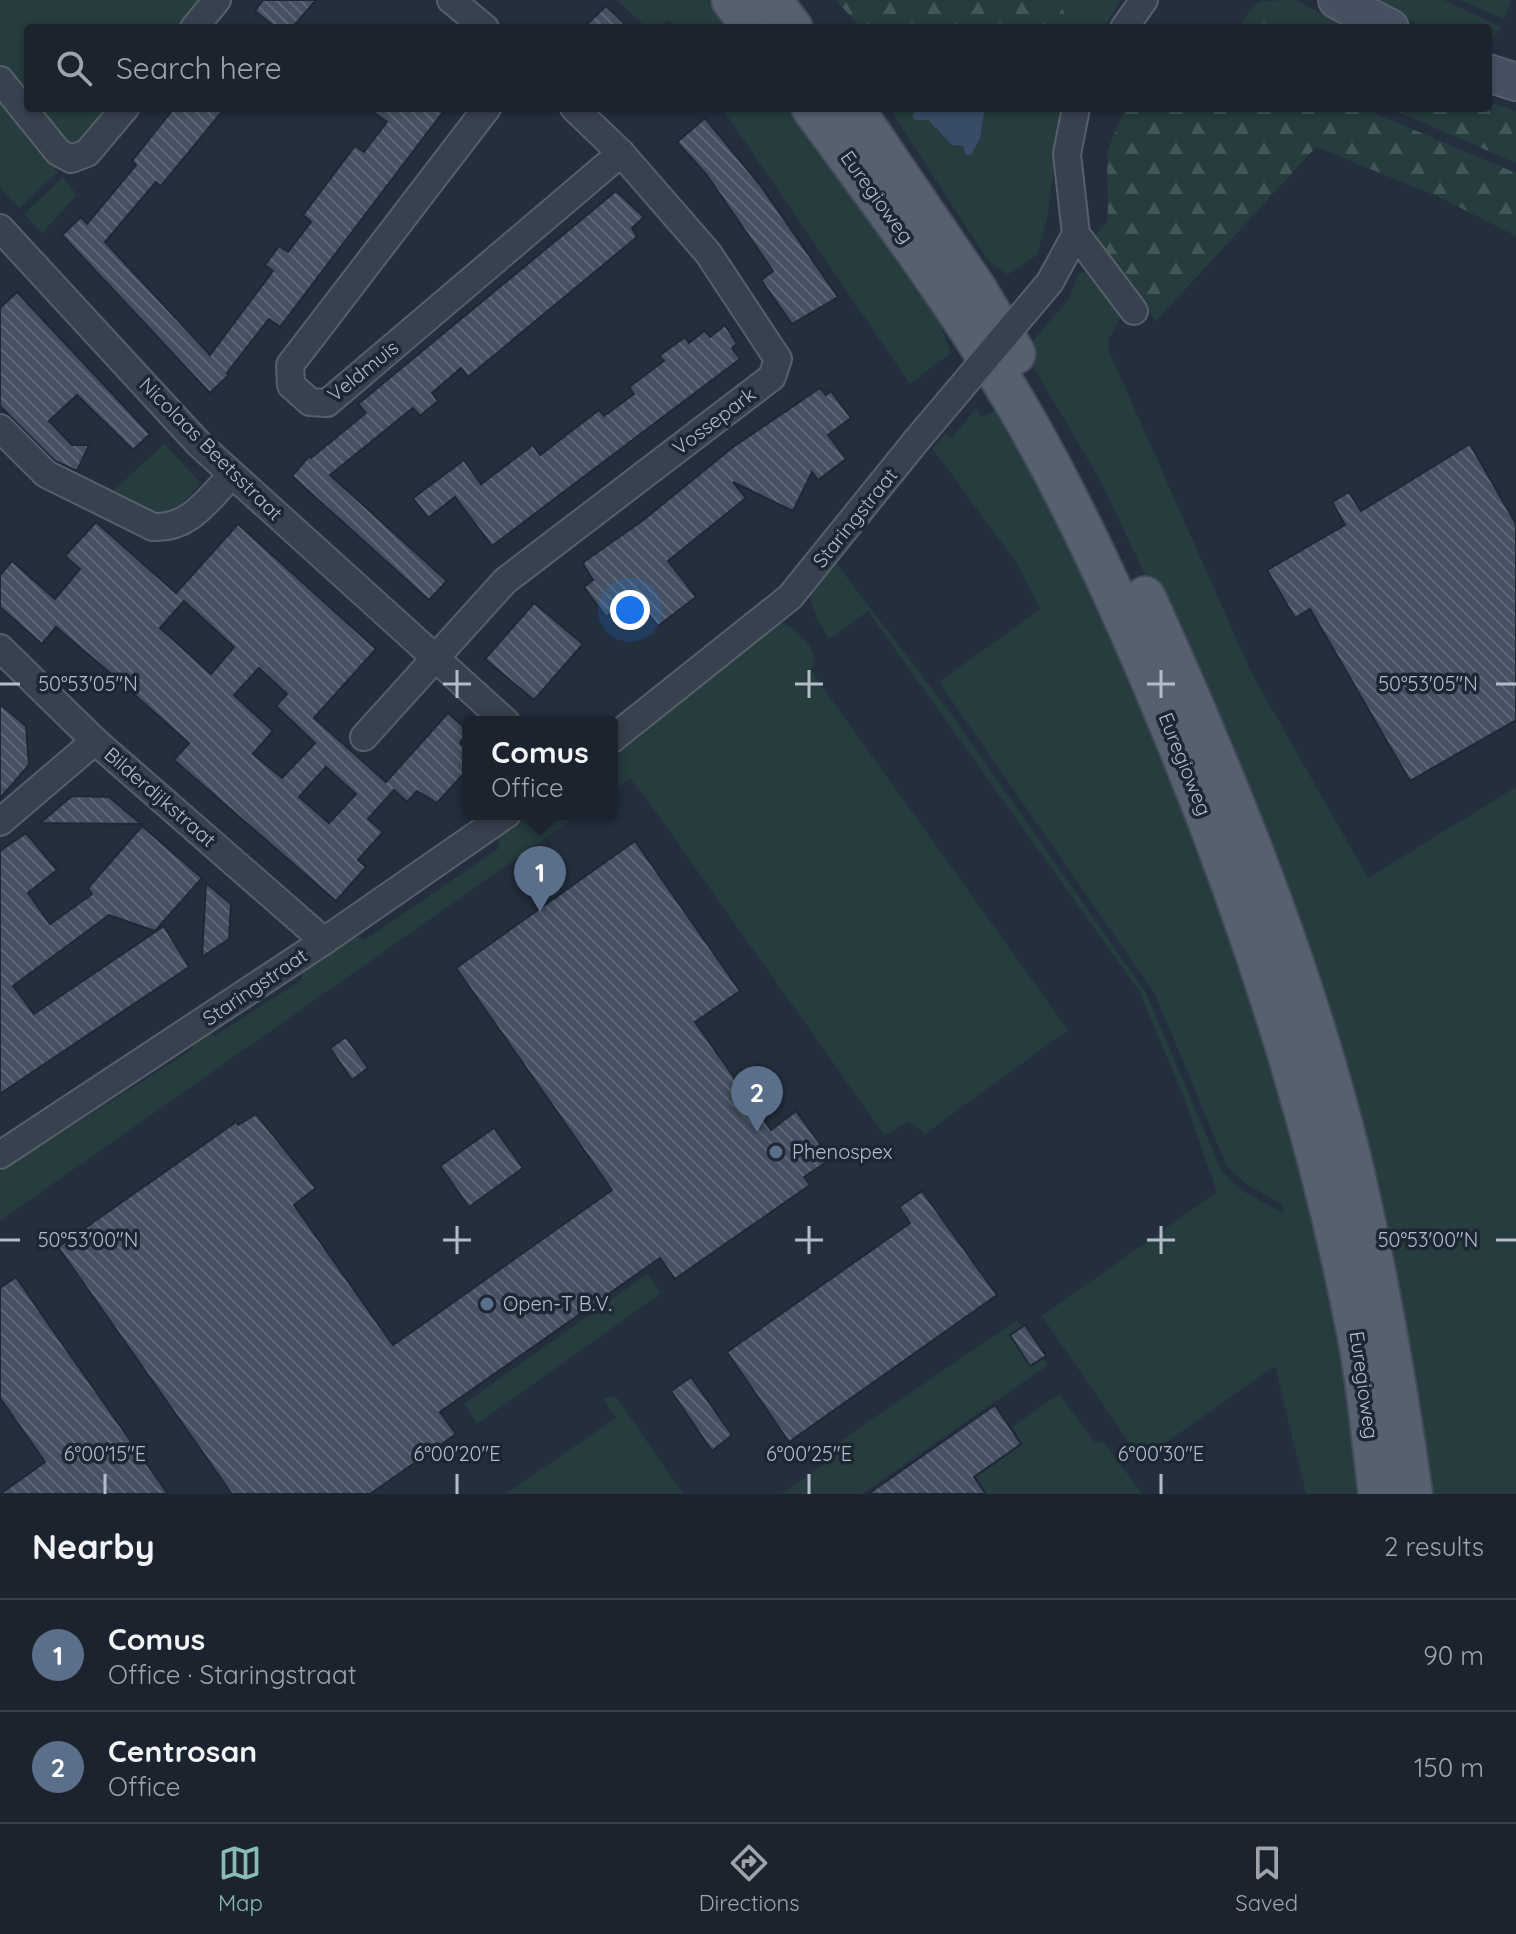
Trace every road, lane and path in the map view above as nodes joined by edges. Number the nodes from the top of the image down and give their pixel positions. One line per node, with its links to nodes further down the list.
1 (217, 0): 7 (street)
2 (451, 0): 8 (street)
3 (732, 0): 9 (main road)
4 (771, 0): 10 (main road)
5 (1144, 0): 11 (street)
6 (1337, 0): 12 (street)
7 (197, 24)
8 (480, 24)
9 (750, 24)
10 (789, 24)
11 (1127, 24)
12 (1382, 24)
13 (1492, 74): 15 (street)
14 (0, 80): 16 (street)
15 (1516, 82)
16 (24, 110)
17 (26, 112): 18 (street)
18 (122, 112)
19 (484, 112): 24 (street, Veldmuis)
20 (578, 112): 24 (street, Vossepark)
21 (815, 112): 40 (main road, Euregioweg)
22 (856, 112): 41 (main road, Euregioweg)
23 (1075, 112): 26 (street)
24 (621, 153): 31 (street, Vossepark)
25 (0, 228): 29 (street, Nicolaas Beetsstraat)
26 (1076, 234): 27 (street); 33 (street, Staringstraat, bridge)
27 (1134, 311)
28 (0, 428): 29 (street)
29 (232, 475): 31 (street, Nicolaas Beetsstraat)
30 (0, 648): 35 (street, Bilderdijkstraat)
31 (434, 658): 32 (street, Nicolaas Beetsstraat); 34 (street)
32 (499, 716)
33 (618, 734)
34 (364, 737)
35 (95, 741): 37 (street); 38 (street, Bilderdijkstraat)
36 (498, 820): 38 (street, Staringstraat)
37 (0, 822)
38 (324, 941): 39 (street, Staringstraat)
39 (0, 1155)
40 (1379, 1494)
41 (1412, 1494)

